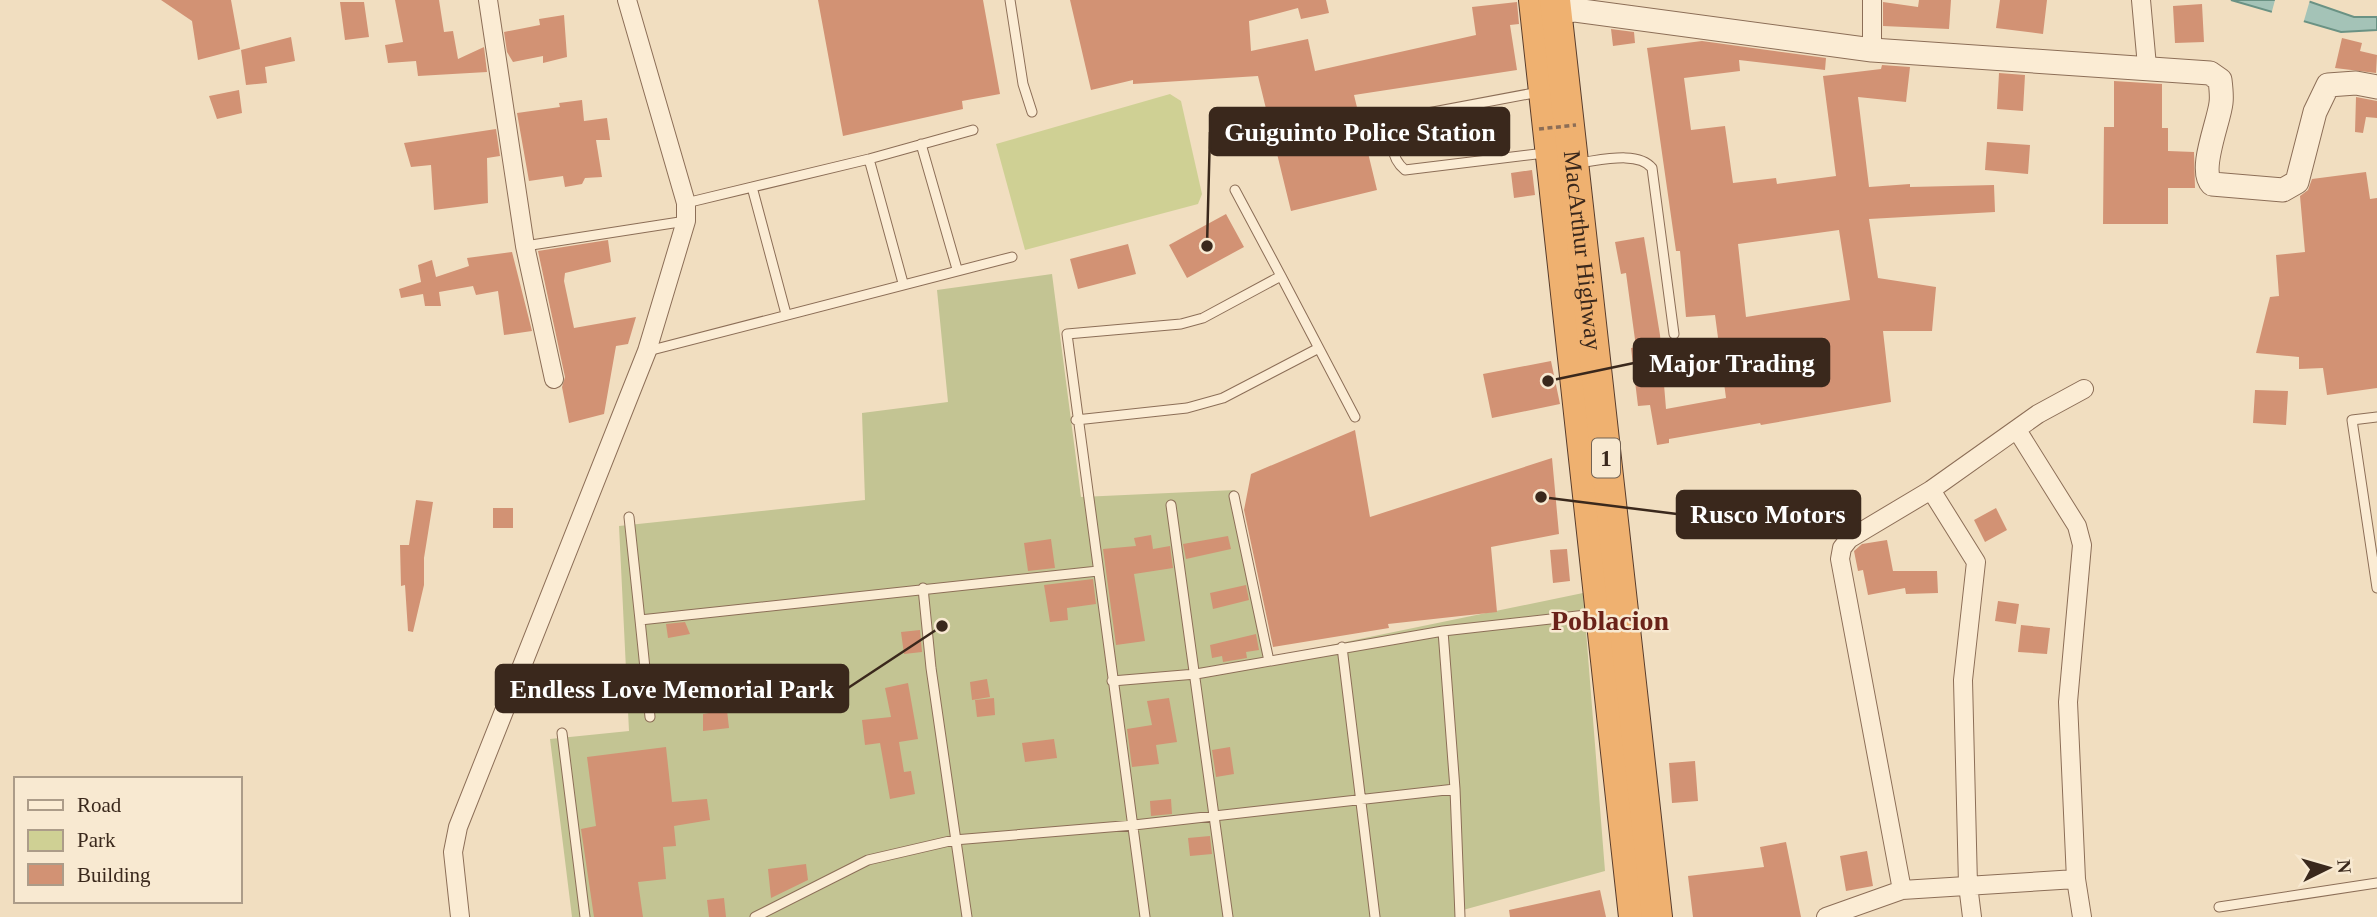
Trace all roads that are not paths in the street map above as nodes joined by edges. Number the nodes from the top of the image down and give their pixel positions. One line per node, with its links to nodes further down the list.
1 (488, 0): 20 (street)
2 (627, 0): 18 (street)
3 (1010, 0): 11 (lane)
4 (1872, 0): 7 (street)
5 (2141, 0): 8 (street)
6 (1545, 7): 7 (street); 10 (highway, MacArthur Highway / 1); 14 (highway, MacArthur Highway / 1)
7 (1872, 50): 8 (street)
8 (2147, 66): 9 (street)
9 (2377, 87)
10 (1544, 91): 14 (highway, MacArthur Highway / 1); 14 (lane)
11 (1032, 112)
12 (973, 130): 13 (lane)
13 (921, 144): 15 (lane); 22 (lane)
14 (1554, 148): 26 (lane); 42 (highway, MacArthur Highway / 1); 70 (highway, MacArthur Highway / 1)
15 (869, 159): 16 (lane); 24 (lane)
16 (752, 187): 18 (lane); 25 (lane)
17 (1235, 190): 23 (lane)
18 (685, 203): 19 (street)
19 (686, 221): 20 (lane); 28 (street)
20 (525, 246): 29 (street)
21 (1012, 257): 22 (lane)
22 (957, 269): 24 (lane)
23 (1281, 275): 27 (lane); 33 (lane)
24 (903, 283): 25 (lane)
25 (786, 314): 28 (lane)
26 (1674, 334)
27 (1317, 349): 31 (lane); 33 (lane)
28 (647, 351): 61 (street)
29 (554, 379)
30 (2084, 389): 34 (street)
31 (1355, 417)
32 (2377, 417): 40 (lane)
33 (1076, 420): 39 (lane)
34 (2017, 430): 35 (street); 56 (street)
35 (1931, 490): 58 (street); 59 (street)
36 (1234, 496): 46 (lane)
37 (1171, 505): 47 (lane)
38 (629, 517): 43 (lane)
39 (1098, 570): 41 (lane); 48 (lane)
40 (2377, 588)
41 (923, 589): 43 (lane); 55 (lane)
42 (1600, 613): 44 (lane); 69 (highway, MacArthur Highway / 1)
43 (640, 620): 49 (lane)
44 (1443, 631): 45 (lane); 51 (lane)
45 (1342, 647): 46 (lane); 52 (lane)
46 (1269, 661): 47 (lane)
47 (1196, 674): 48 (lane); 53 (lane)
48 (1112, 681): 54 (lane)
49 (650, 718)
50 (562, 733): 62 (lane)
51 (1455, 789): 52 (lane); 68 (lane)
52 (1360, 801): 53 (lane); 67 (lane)
53 (1215, 815): 54 (lane); 66 (lane)
54 (1133, 825): 55 (lane); 65 (lane)
55 (954, 840): 63 (lane); 64 (lane)
56 (2076, 879): 58 (street); 73 (street)
57 (2377, 883): 60 (lane)
58 (1968, 885): 59 (street); 72 (street)
59 (1902, 890): 71 (street)
60 (2219, 907)
61 (460, 917)
62 (585, 917)
63 (755, 917)
64 (967, 917)
65 (1145, 917)
66 (1228, 917)
67 (1375, 917)
68 (1460, 917)
69 (1634, 917)
70 (1657, 917)
71 (1826, 917)
72 (1972, 917)
73 (2082, 917)

